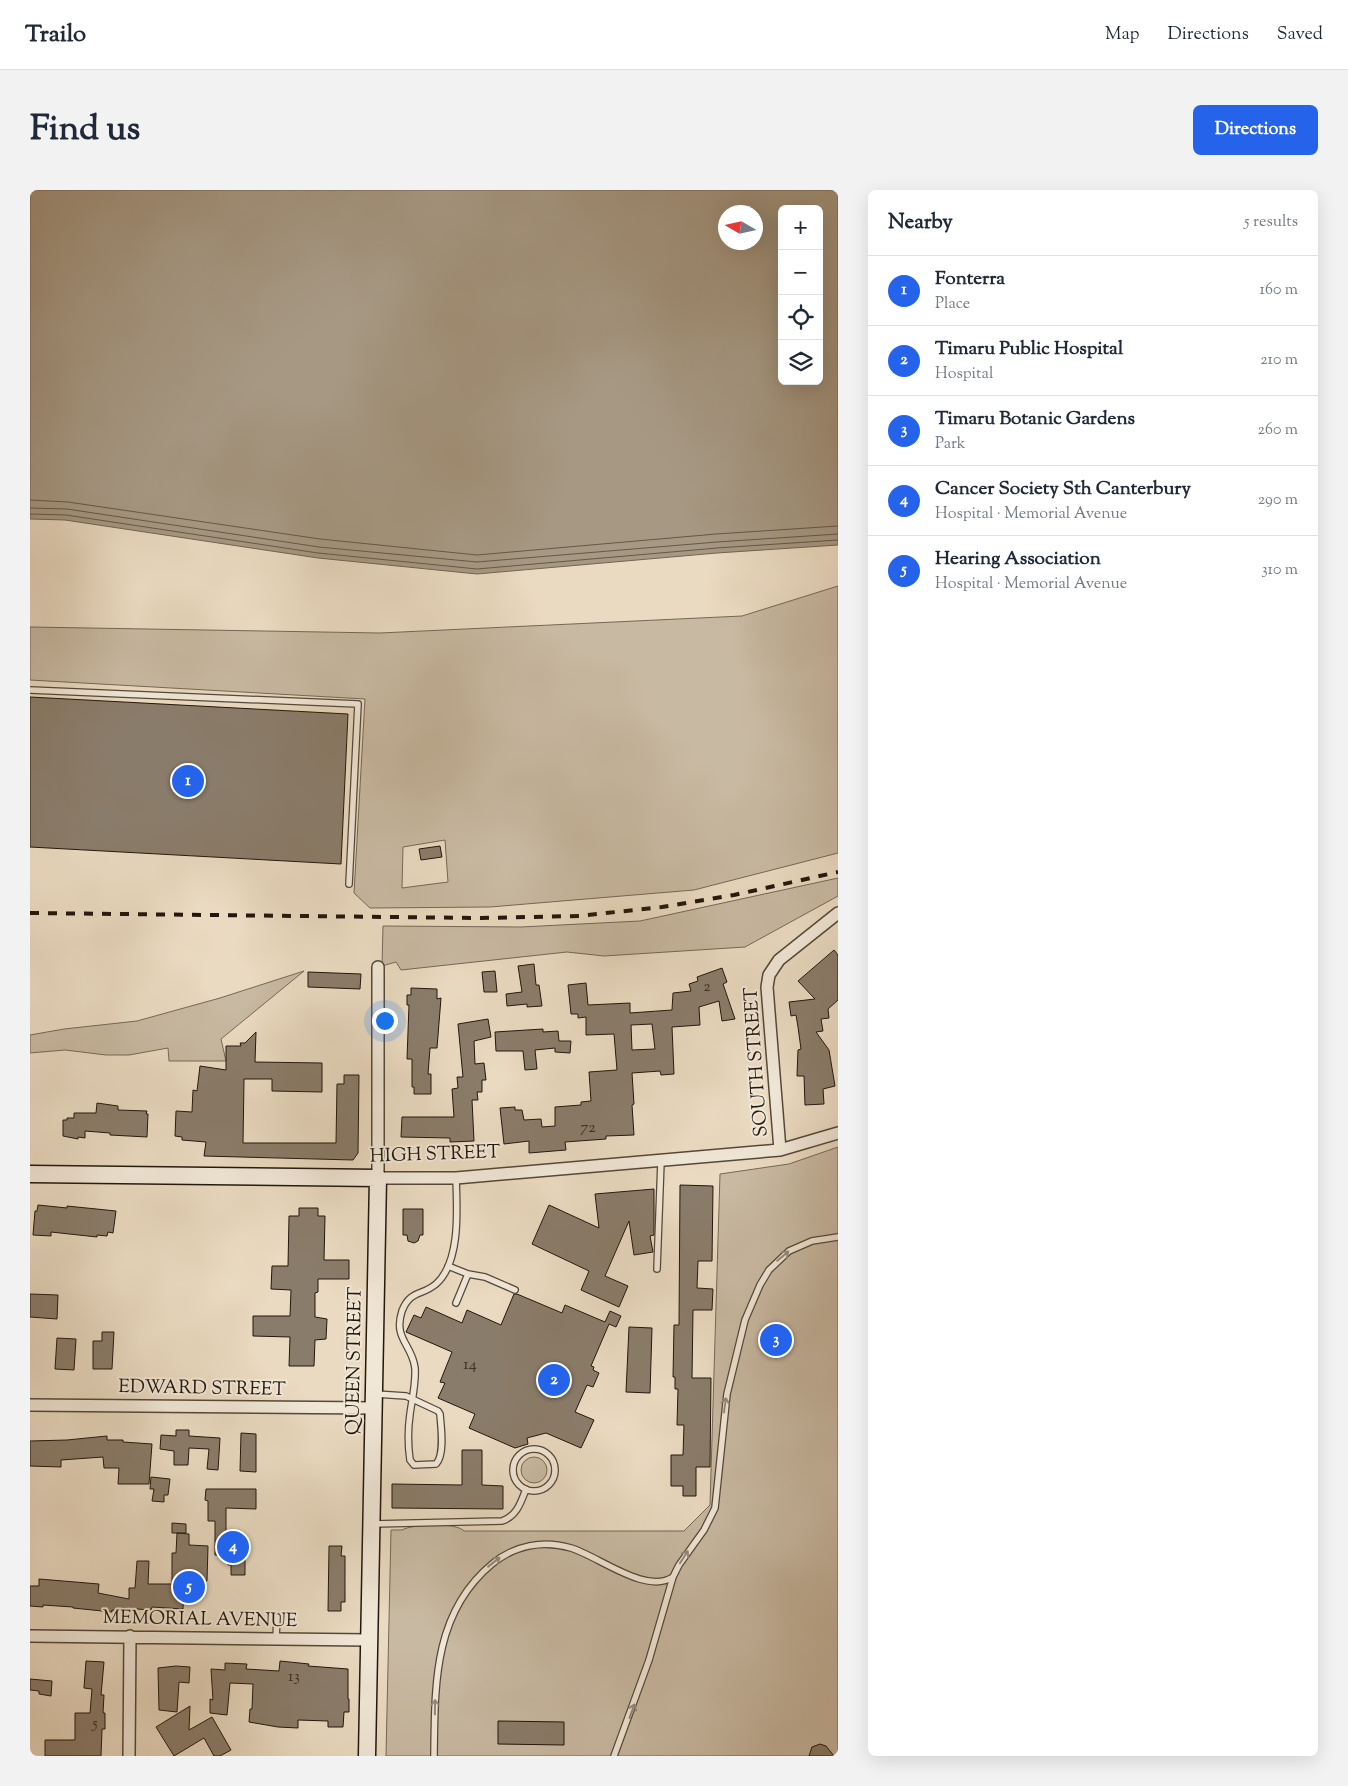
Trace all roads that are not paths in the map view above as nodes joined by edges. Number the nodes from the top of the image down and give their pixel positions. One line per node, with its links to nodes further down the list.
1 (30, 690): 2 (lane)
2 (349, 884)
3 (838, 913): 6 (street, SOUTH STREET)
4 (378, 967): 9 (street, QUEEN STREET)
5 (838, 1134): 6 (street, HIGH STREET)
6 (780, 1150): 7 (street, HIGH STREET)
7 (661, 1161): 10 (street, HIGH STREET); 13 (lane)
8 (30, 1174): 9 (street, HIGH STREET)
9 (378, 1178): 10 (street, HIGH STREET); 18 (street, QUEEN STREET)
10 (456, 1178): 12 (lane)
11 (838, 1238): 22 (lane, one-way to 11)
12 (448, 1266): 14 (lane); 17 (lane)
13 (657, 1269)
14 (468, 1274): 15 (lane); 16 (lane)
15 (516, 1290)
16 (456, 1303)
17 (413, 1399): 17 (lane); 18 (lane)
18 (374, 1401): 19 (street, EDWARD STREET); 21 (street, QUEEN STREET)
19 (30, 1405)
20 (526, 1490): 20 (lane); 21 (lane)
21 (371, 1524): 27 (street, QUEEN STREET)
22 (673, 1577): 30 (lane, one-way to 22); 31 (lane, one-way to 22)
23 (278, 1617): 26 (lane)
24 (30, 1636): 25 (street, MEMORIAL AVENUE)
25 (130, 1636): 26 (street, MEMORIAL AVENUE); 28 (street)
26 (276, 1638): 27 (street, MEMORIAL AVENUE)
27 (369, 1640): 29 (street, QUEEN STREET)
28 (128, 1756)
29 (367, 1756)
30 (434, 1756)
31 (614, 1756)

